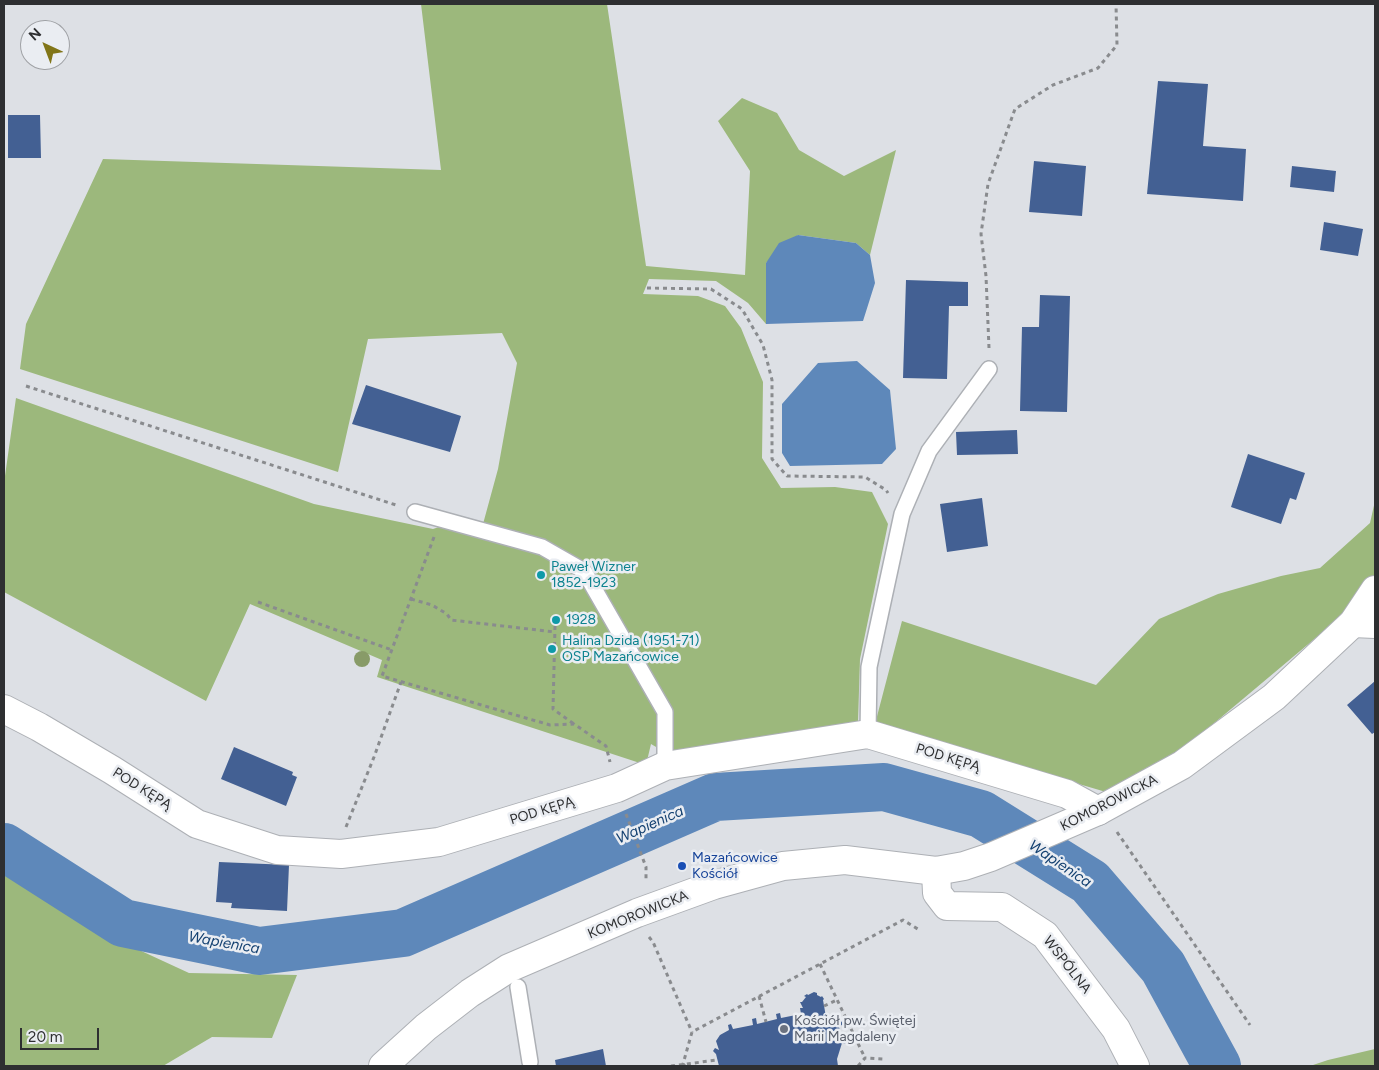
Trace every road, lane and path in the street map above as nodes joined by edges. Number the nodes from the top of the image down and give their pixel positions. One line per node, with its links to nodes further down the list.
1 (1116, 4): 3 (path)
2 (647, 288): 6 (path)
3 (989, 369): 6 (lane)
4 (26, 386): 5 (path)
5 (415, 512): 8 (path); 19 (lane)
6 (902, 514): 17 (lane)
7 (1375, 590): 10 (street, KOMOROWICKA)
8 (411, 599): 12 (path); 13 (path)
9 (258, 602): 13 (path)
10 (1364, 623): 21 (street, KOMOROWICKA)
11 (555, 626): 12 (path)
12 (555, 632): 16 (path)
13 (392, 650): 14 (path)
14 (401, 682): 16 (path); 22 (path)
15 (4, 709): 22 (street, POD KĘPĄ)
16 (574, 724): 18 (path)
17 (868, 734): 19 (street, POD KĘPĄ); 21 (street, POD KĘPĄ)
18 (606, 746)
19 (665, 766): 20 (street, POD KĘPĄ)
20 (617, 788): 22 (street, POD KĘPĄ); 23 (path)
21 (1098, 812): 24 (street, KOMOROWICKA); 33 (path)
22 (336, 854)
23 (646, 867)
24 (936, 871): 40 (street, KOMOROWICKA); 43 (street, WSPÓLNA)
25 (921, 931): 27 (path)
26 (653, 942): 34 (path)
27 (820, 964): 29 (path); 30 (path)
28 (518, 987): 38 (lane)
29 (759, 996): 32 (path); 34 (path)
30 (837, 1000): 31 (path); 35 (path)
31 (824, 1006)
32 (766, 1022)
33 (1250, 1024)
34 (692, 1032): 39 (path)
35 (866, 1058): 36 (path); 42 (path)
36 (883, 1059)
37 (718, 1060): 39 (path)
38 (530, 1062)
39 (684, 1065): 41 (path)
40 (383, 1066)
41 (671, 1066)
42 (858, 1066)
43 (1136, 1066)

